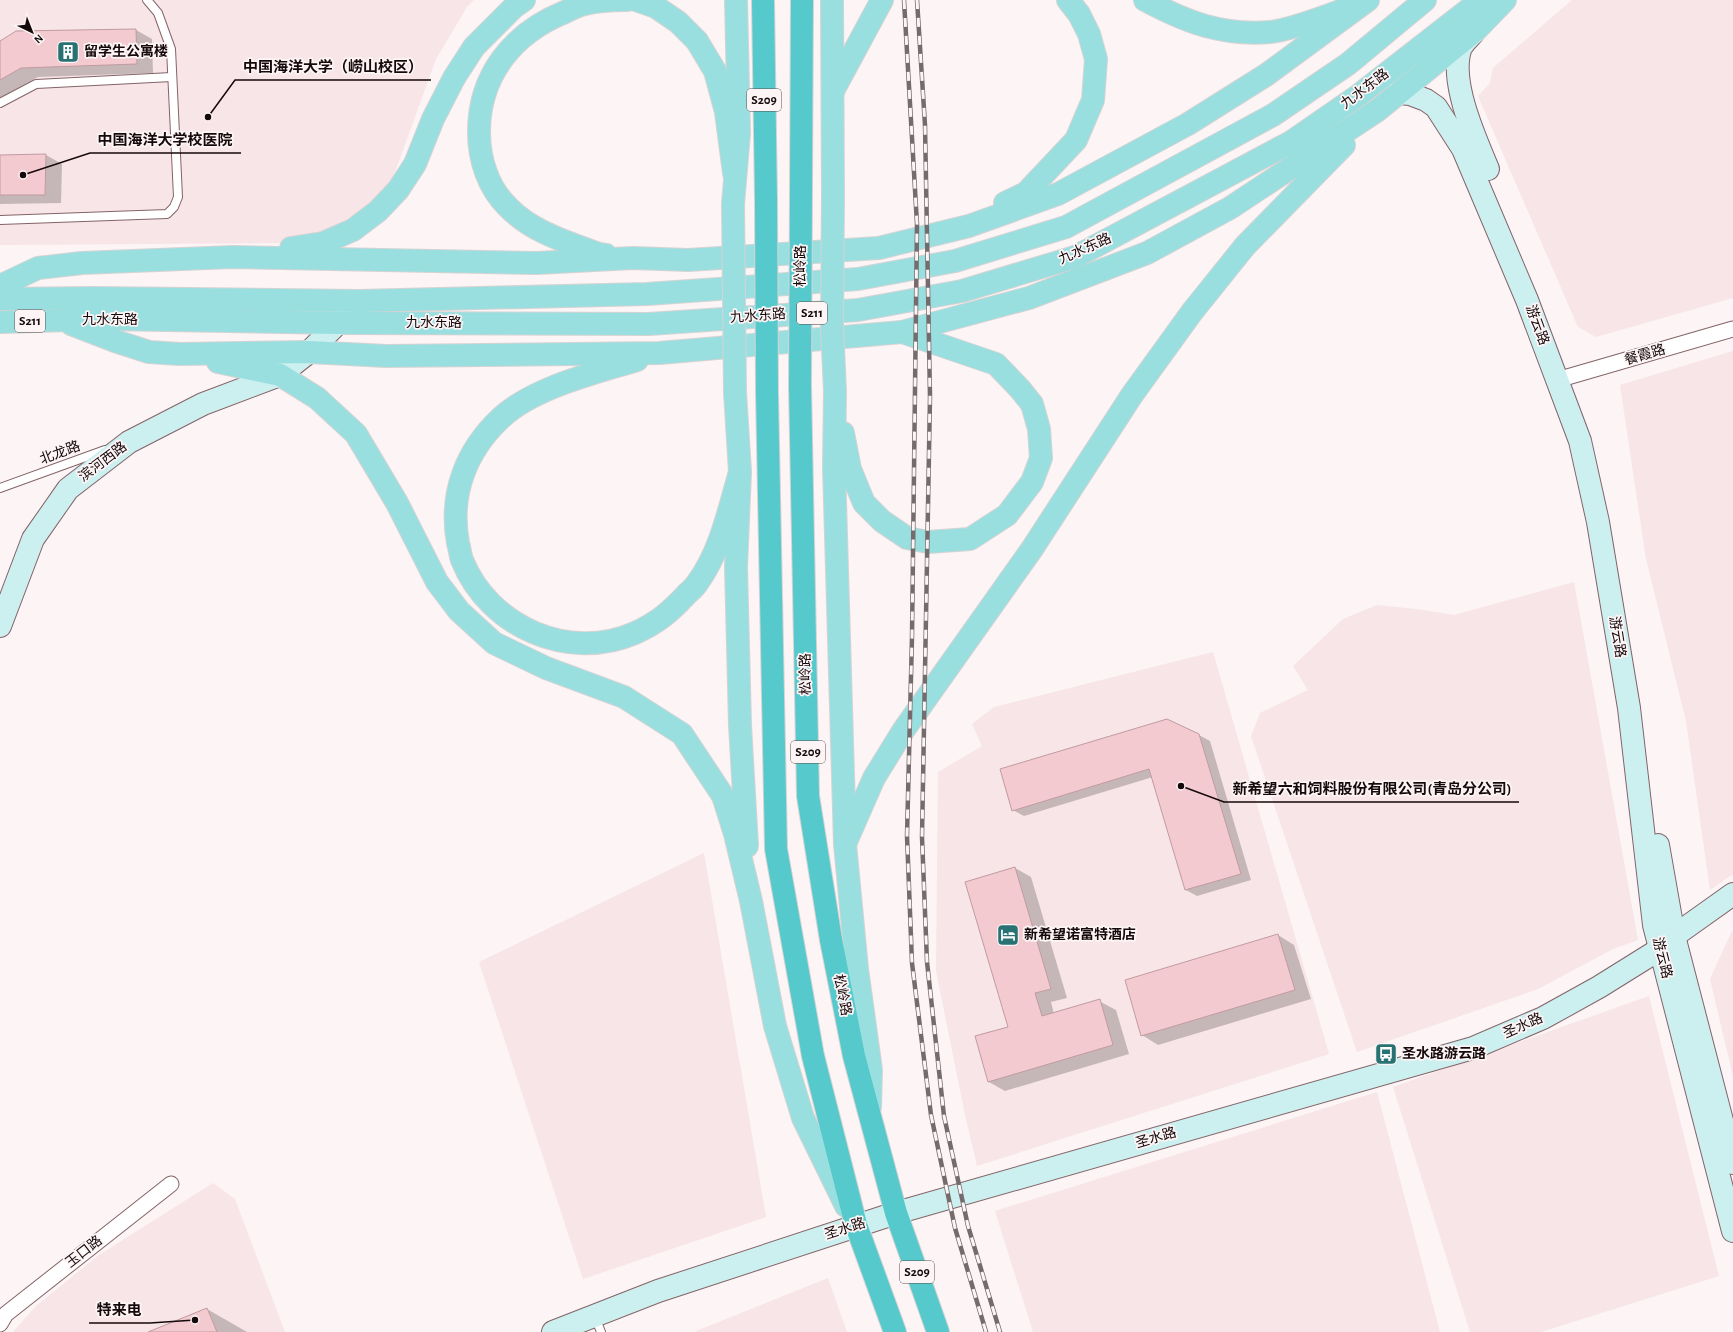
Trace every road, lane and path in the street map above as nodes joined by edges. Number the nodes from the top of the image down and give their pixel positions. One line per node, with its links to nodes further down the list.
1 (147, 0): 17 (lane)
2 (524, 0): 25 (main road)
3 (627, 0): 26 (main road)
4 (636, 0): 22 (main road)
5 (736, 0): 22 (main road)
6 (763, 0): 53 (highway, S209, bridge)
7 (802, 0): 49 (highway, 松岭路 / S209, bridge)
8 (832, 0): 18 (main road)
9 (882, 0): 18 (main road)
10 (1068, 0): 24 (main road)
11 (1145, 0): 15 (main road)
12 (1425, 0): 29 (main road, 九水东路 / S211)
13 (1481, 0): 32 (main road, 九水东路 / S211)
14 (1505, 0): 16 (main road)
15 (1367, 1): 24 (main road)
16 (1476, 30): 19 (main road); 39 (main road, 游云路)
17 (172, 77): 20 (lane); 23 (lane)
18 (833, 90): 40 (main road, bridge)
19 (1398, 93): 21 (main road); 39 (main road, 游云路)
20 (0, 103)
21 (1378, 110): 34 (main road); 45 (main road)
22 (734, 173): 42 (main road, bridge)
23 (0, 220)
24 (946, 232): 26 (main road)
25 (233, 257): 26 (main road); 27 (main road)
26 (633, 258)
27 (0, 286)
28 (0, 299): 29 (main road, 九水东路 / S211)
29 (359, 301): 32 (main road, 滨河西路)
30 (60, 320): 31 (main road, 九水东路 / S211); 32 (main road, 九水东路 / S211); 37 (main road)
31 (0, 322)
32 (338, 323): 35 (main road, 滨河西路)
33 (1733, 329): 39 (street, 餐霞路)
34 (902, 332): 36 (main road); 40 (main road)
35 (309, 352): 36 (main road); 37 (main road); 38 (main road, 滨河西路)
36 (659, 353): 42 (main road)
37 (180, 354): 38 (main road)
38 (280, 375): 41 (main road, 滨河西路); 47 (main road)
39 (1562, 379): 48 (main road, 游云路)
40 (835, 391): 45 (main road)
41 (129, 442): 43 (lane, 北龙路); 44 (main road, 滨河西路)
42 (740, 472): 47 (main road)
43 (0, 488)
44 (0, 626)
45 (845, 844): 49 (main road)
46 (1733, 894): 48 (main road, 圣水路)
47 (751, 901): 53 (main road)
48 (1667, 942): 50 (main road, 游云路); 52 (main road, 圣水路); 54 (main road, 游云路)
49 (870, 1112): 52 (highway, 松岭路 / S209)
50 (1733, 1163)
51 (170, 1184): 56 (street, 玉口路)
52 (896, 1212): 53 (main road, 圣水路); 60 (highway, 松岭路 / S209)
53 (856, 1225): 55 (main road, 圣水路); 59 (highway, S209)
54 (1733, 1230)
55 (598, 1324): 58 (main road, 圣水路)
56 (0, 1325): 57 (street, 玉口路)
57 (3, 1332)
58 (553, 1332)
59 (895, 1332)
60 (938, 1332)

